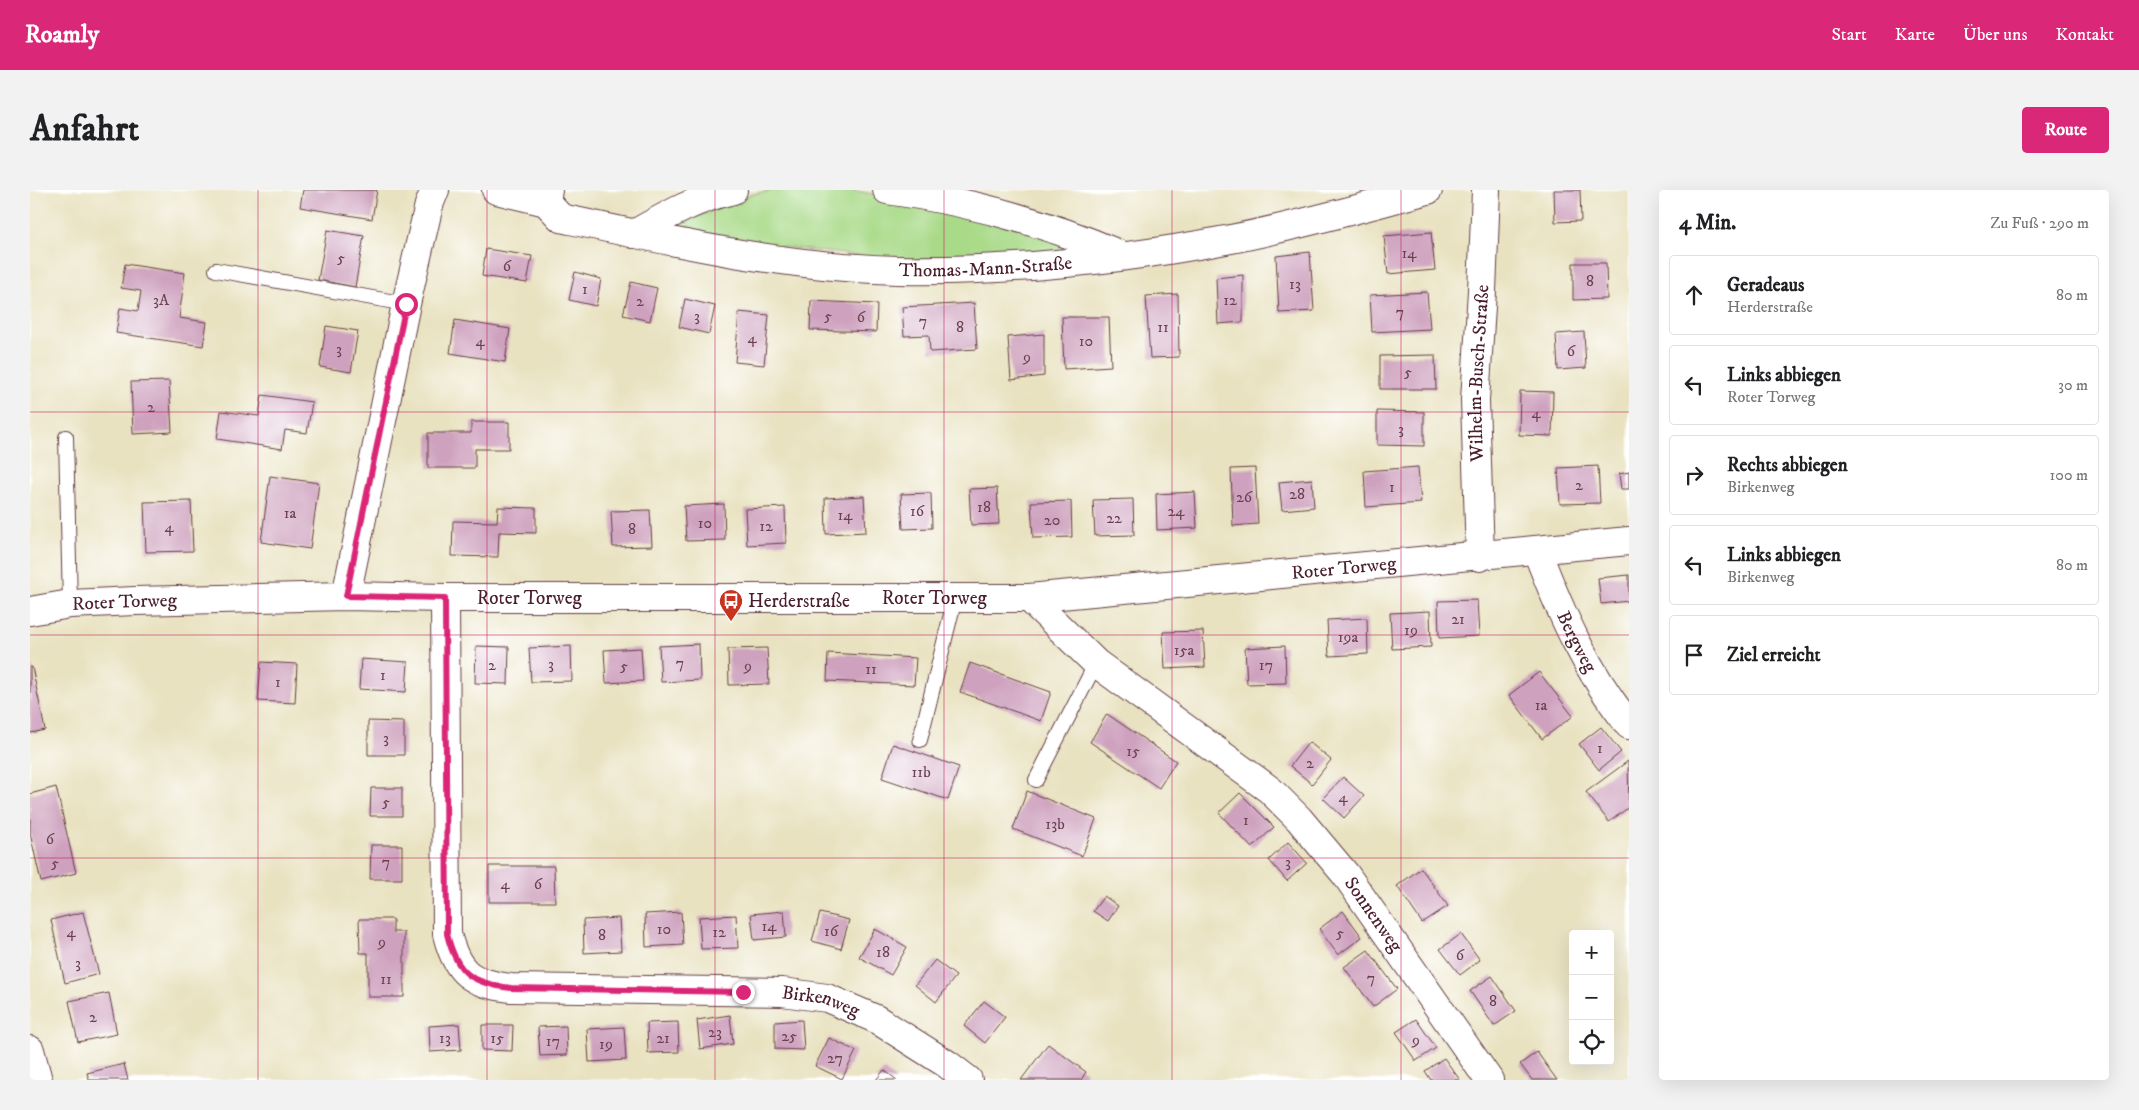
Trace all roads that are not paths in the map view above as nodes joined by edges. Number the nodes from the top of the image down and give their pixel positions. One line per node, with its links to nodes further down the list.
1 (435, 190): 11 (street)
2 (496, 190): 7 (street)
3 (733, 190): 8 (street)
4 (887, 190): 9 (street)
5 (1428, 190): 9 (street, Thomas-Mann-Straße)
6 (1486, 190): 15 (street, Wilhelm-Busch-Straße)
7 (547, 196): 8 (street, Thomas-Mann-Straße)
8 (634, 234): 9 (street, Thomas-Mann-Straße)
9 (1122, 255)
10 (216, 270): 11 (lane)
11 (406, 304): 16 (street)
12 (66, 437): 20 (lane)
13 (1629, 541): 14 (street, Roter Torweg)
14 (1537, 551): 15 (street, Roter Torweg); 23 (street, Bergweg)
15 (1480, 557): 19 (street, Roter Torweg)
16 (346, 596): 17 (street, Roter Torweg); 20 (street, Roter Torweg)
17 (445, 598): 18 (street, Roter Torweg); 28 (street, Birkenweg)
18 (955, 598): 19 (street, Roter Torweg); 24 (lane)
19 (1029, 598): 22 (street)
20 (70, 604): 21 (street, Roter Torweg)
21 (30, 611)
22 (1096, 663): 25 (lane); 29 (street, Sonnenweg)
23 (1629, 725)
24 (920, 740)
25 (1036, 780)
26 (30, 1050): 27 (street)
27 (38, 1080)
28 (968, 1080)
29 (1489, 1080)

